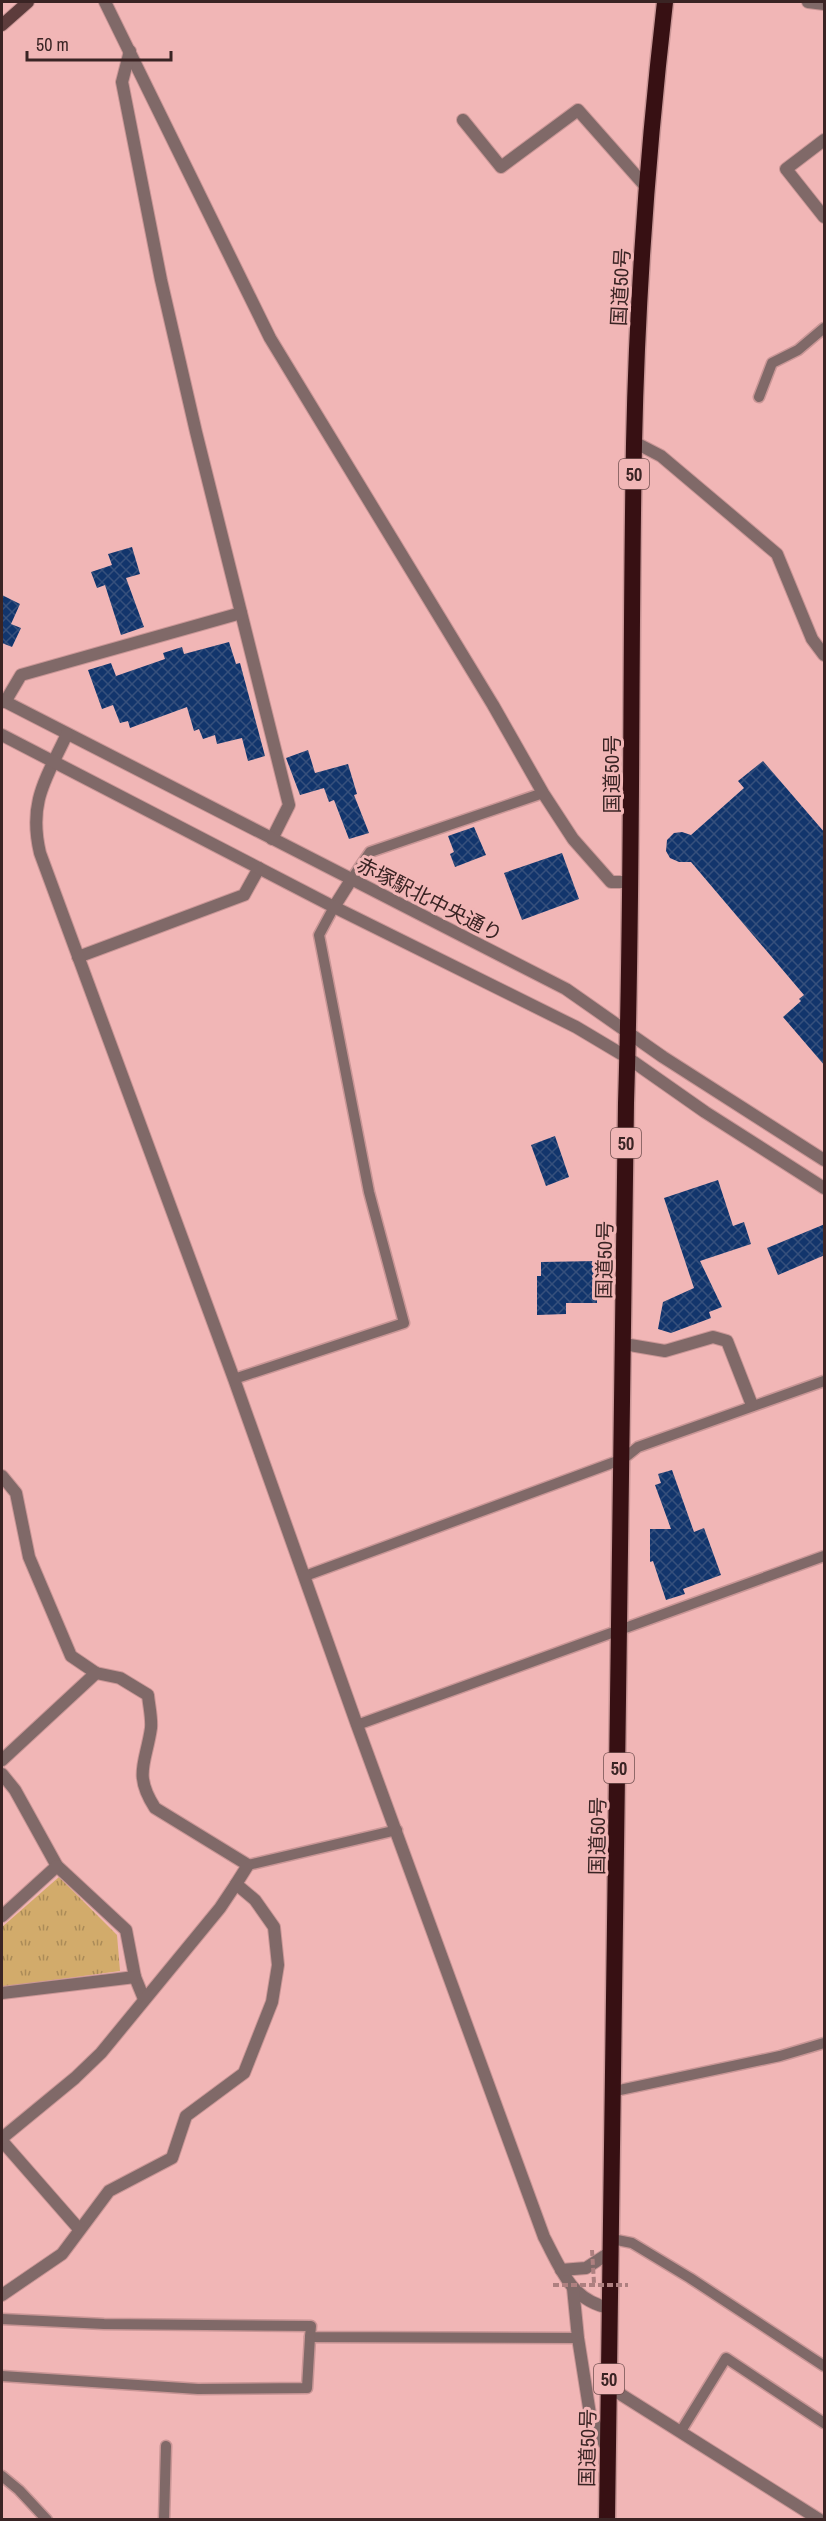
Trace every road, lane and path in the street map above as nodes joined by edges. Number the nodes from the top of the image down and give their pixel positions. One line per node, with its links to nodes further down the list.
1 (28, 2): 6 (main road)
2 (105, 2): 7 (street)
3 (665, 2): 10 (highway, 国道50号 / 50)
4 (808, 2): 5 (street)
5 (825, 4)
6 (2, 25)
7 (130, 51): 15 (street); 21 (street)
8 (463, 120): 10 (street)
9 (825, 140): 11 (street)
10 (647, 188): 14 (highway, 国道50号 / 50)
11 (825, 217)
12 (825, 328): 13 (lane)
13 (759, 397)
14 (634, 442): 16 (street); 25 (highway, 国道50号 / 50)
15 (241, 613): 17 (street); 22 (street)
16 (825, 655)
17 (3, 701): 18 (street, 赤塚駅北中央通り)
18 (67, 734): 20 (street); 22 (street, 赤塚駅北中央通り)
19 (2, 735): 20 (street)
20 (54, 762): 23 (street); 27 (street)
21 (543, 794): 24 (lane); 25 (street)
22 (272, 839): 24 (street, 赤塚駅北中央通り)
23 (259, 867): 26 (street); 27 (street)
24 (351, 880): 26 (street); 28 (street, 赤塚駅北中央通り)
25 (631, 882): 28 (highway, 国道50号 / 50)
26 (334, 907): 29 (street); 33 (lane)
27 (78, 957): 33 (street)
28 (628, 1032): 29 (highway, 国道50号 / 50); 30 (street, 赤塚駅北中央通り)
29 (628, 1058): 31 (street); 32 (highway, 国道50号 / 50)
30 (825, 1160)
31 (825, 1188)
32 (624, 1344): 35 (street); 36 (highway, 国道50号 / 50)
33 (234, 1379): 39 (street)
34 (825, 1380): 35 (lane)
35 (752, 1405): 36 (lane)
36 (623, 1459): 39 (lane); 40 (highway, 国道50号 / 50)
37 (2, 1476): 41 (street)
38 (825, 1556): 40 (lane)
39 (305, 1576): 42 (street)
40 (621, 1631): 42 (lane); 54 (highway, 国道50号 / 50)
41 (96, 1673): 43 (street); 46 (street)
42 (357, 1725): 45 (street)
43 (2, 1760)
44 (2, 1773): 47 (street)
45 (397, 1830): 46 (lane); 59 (street)
46 (248, 1865): 48 (street)
47 (57, 1866): 49 (street); 50 (street)
48 (236, 1884): 52 (street); 56 (street)
49 (2, 1916)
50 (135, 1977): 51 (street); 52 (street)
51 (2, 1994)
52 (144, 1999): 55 (street)
53 (825, 2043): 54 (lane)
54 (615, 2091): 57 (highway, 国道50号 / 50)
55 (2, 2139): 56 (street)
56 (79, 2229): 64 (street)
57 (612, 2245): 59 (street); 65 (highway, 国道50号 / 50); 69 (lane)
58 (592, 2250): 60 (path, bridge)
59 (561, 2270): 63 (street)
60 (594, 2283): 61 (path, bridge); 62 (path, bridge)
61 (628, 2284)
62 (553, 2285)
63 (573, 2288): 65 (street); 68 (street)
64 (2, 2295)
65 (610, 2308): 71 (highway, 国道50号 / 50)
66 (2, 2319): 67 (lane)
67 (310, 2337): 68 (lane); 70 (lane)
68 (578, 2338): 75 (street)
69 (825, 2366)
70 (2, 2376)
71 (609, 2387): 73 (street); 75 (highway, 国道50号 / 50)
72 (825, 2423): 73 (lane)
73 (681, 2431): 80 (street)
74 (166, 2446): 78 (lane)
75 (608, 2450): 79 (highway, 国道50号 / 50)
76 (2, 2476): 77 (lane)
77 (47, 2520)
78 (164, 2520)
79 (608, 2520)
80 (820, 2520)

